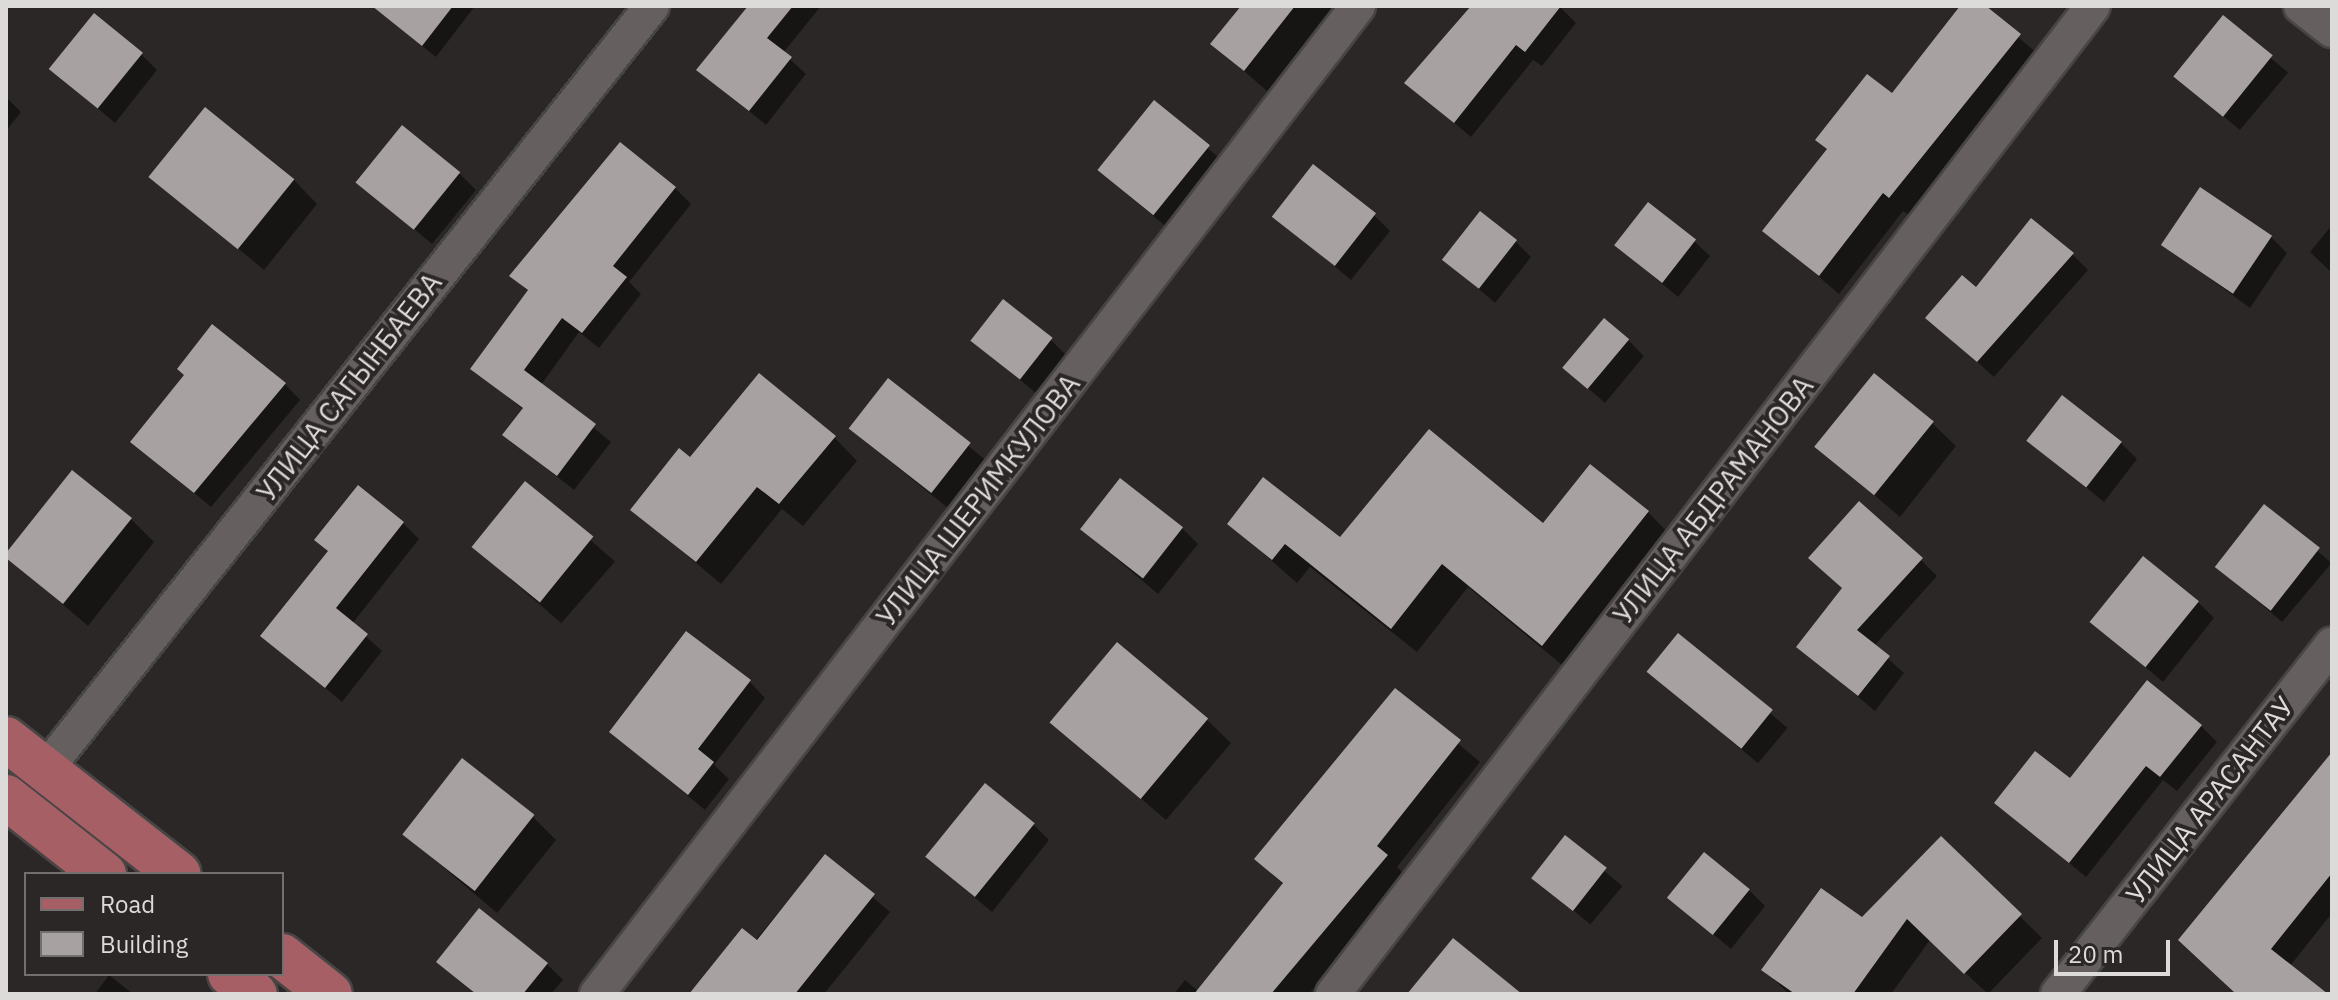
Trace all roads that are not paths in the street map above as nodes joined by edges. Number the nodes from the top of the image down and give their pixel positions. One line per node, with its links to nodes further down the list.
1 (652, 6): 8 (street, УЛИЦА САГЫНБАЕВА)
2 (1358, 6): 16 (street, УЛИЦА ШЕРИМКУЛОВА)
3 (2093, 6): 17 (street, УЛИЦА АБДРАМАНОВА)
4 (2301, 6): 5 (street)
5 (2332, 30)
6 (2332, 644): 18 (street, УЛИЦА АРАСАНТАУ)
7 (6, 739): 8 (main road)
8 (46, 769): 11 (main road)
9 (10, 807): 10 (main road)
10 (101, 872)
11 (176, 872)
12 (284, 958): 15 (main road)
13 (232, 976): 14 (main road)
14 (255, 994)
15 (330, 994)
16 (597, 994)
17 (1333, 994)
18 (2058, 994)

